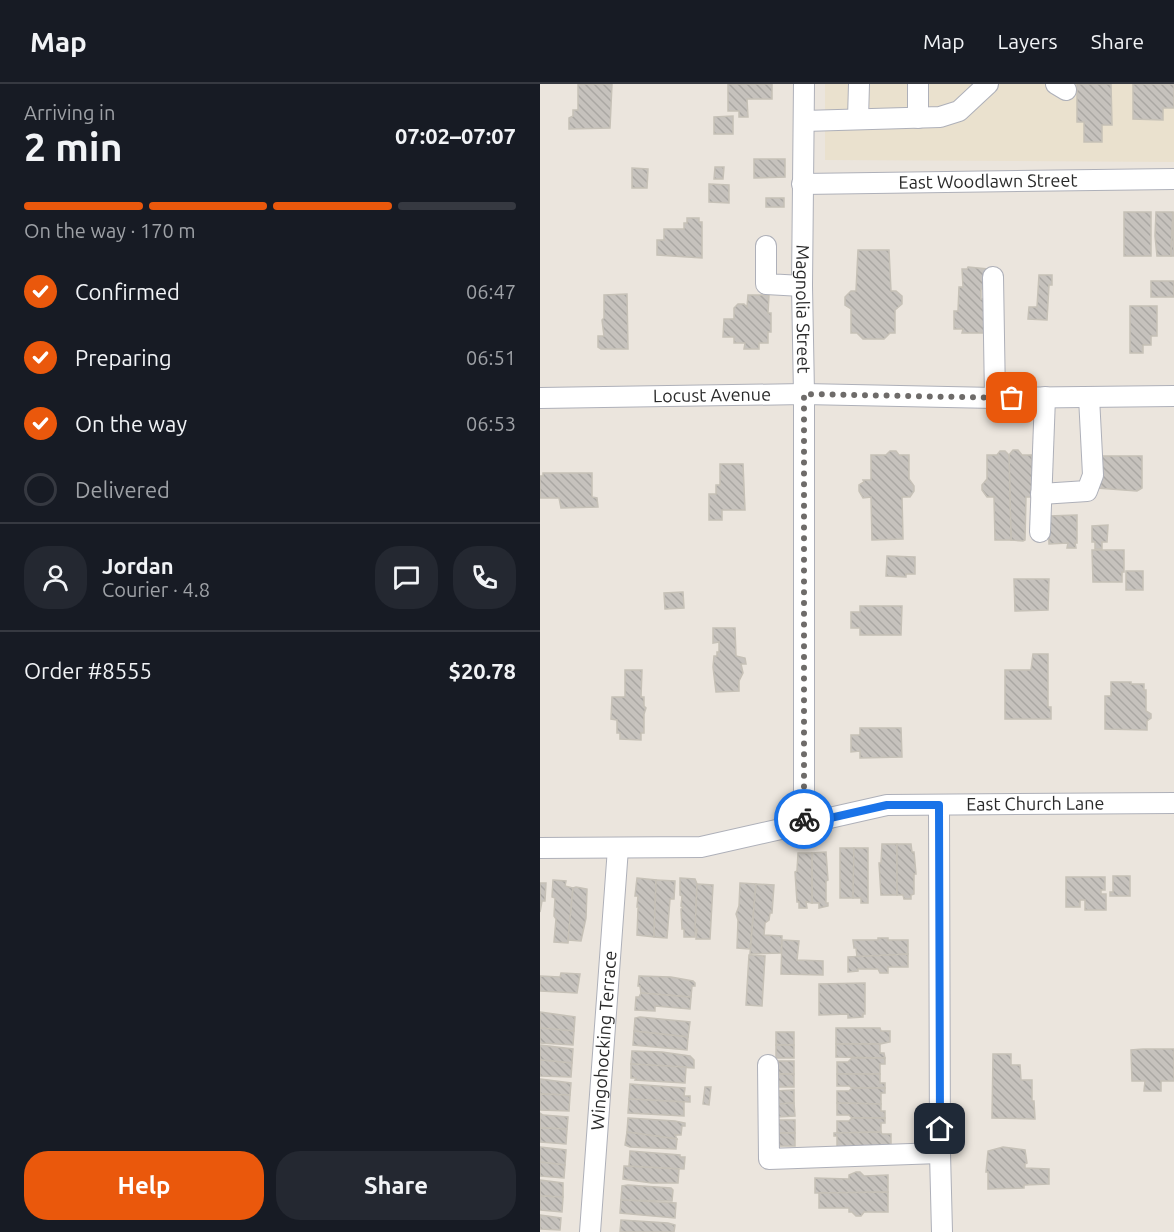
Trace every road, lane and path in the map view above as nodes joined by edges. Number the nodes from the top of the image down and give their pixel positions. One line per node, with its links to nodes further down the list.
1 (804, 84): 7 (street, Magnolia Street)
2 (859, 84): 6 (street)
3 (918, 84): 5 (street)
4 (988, 84): 5 (street)
5 (918, 118): 6 (street)
6 (858, 119): 7 (street)
7 (804, 121): 9 (street, Magnolia Street)
8 (1174, 179): 9 (street, East Woodlawn Street)
9 (802, 184): 12 (street, Magnolia Street)
10 (766, 246): 12 (street)
11 (993, 277): 17 (street)
12 (802, 286): 13 (street, Magnolia Street)
13 (804, 394): 17 (street, Locust Avenue); 18 (street, Locust Avenue); 23 (street, Magnolia Street)
14 (1174, 396): 16 (street, Locust Avenue)
15 (1045, 397): 16 (street, Locust Avenue); 17 (street, Locust Avenue); 19 (street)
16 (1089, 397): 19 (street)
17 (995, 398)
18 (540, 399)
19 (1041, 494): 20 (street)
20 (1040, 532)
21 (1174, 802): 22 (street, East Church Lane)
22 (939, 805): 23 (street, East Church Lane); 27 (street)
23 (804, 824): 25 (street, East Church Lane)
24 (540, 848): 25 (street, East Church Lane)
25 (618, 848): 28 (street, Wingohocking Terrace)
26 (768, 1065): 27 (street)
27 (940, 1153): 29 (street)
28 (590, 1232)
29 (942, 1232)

